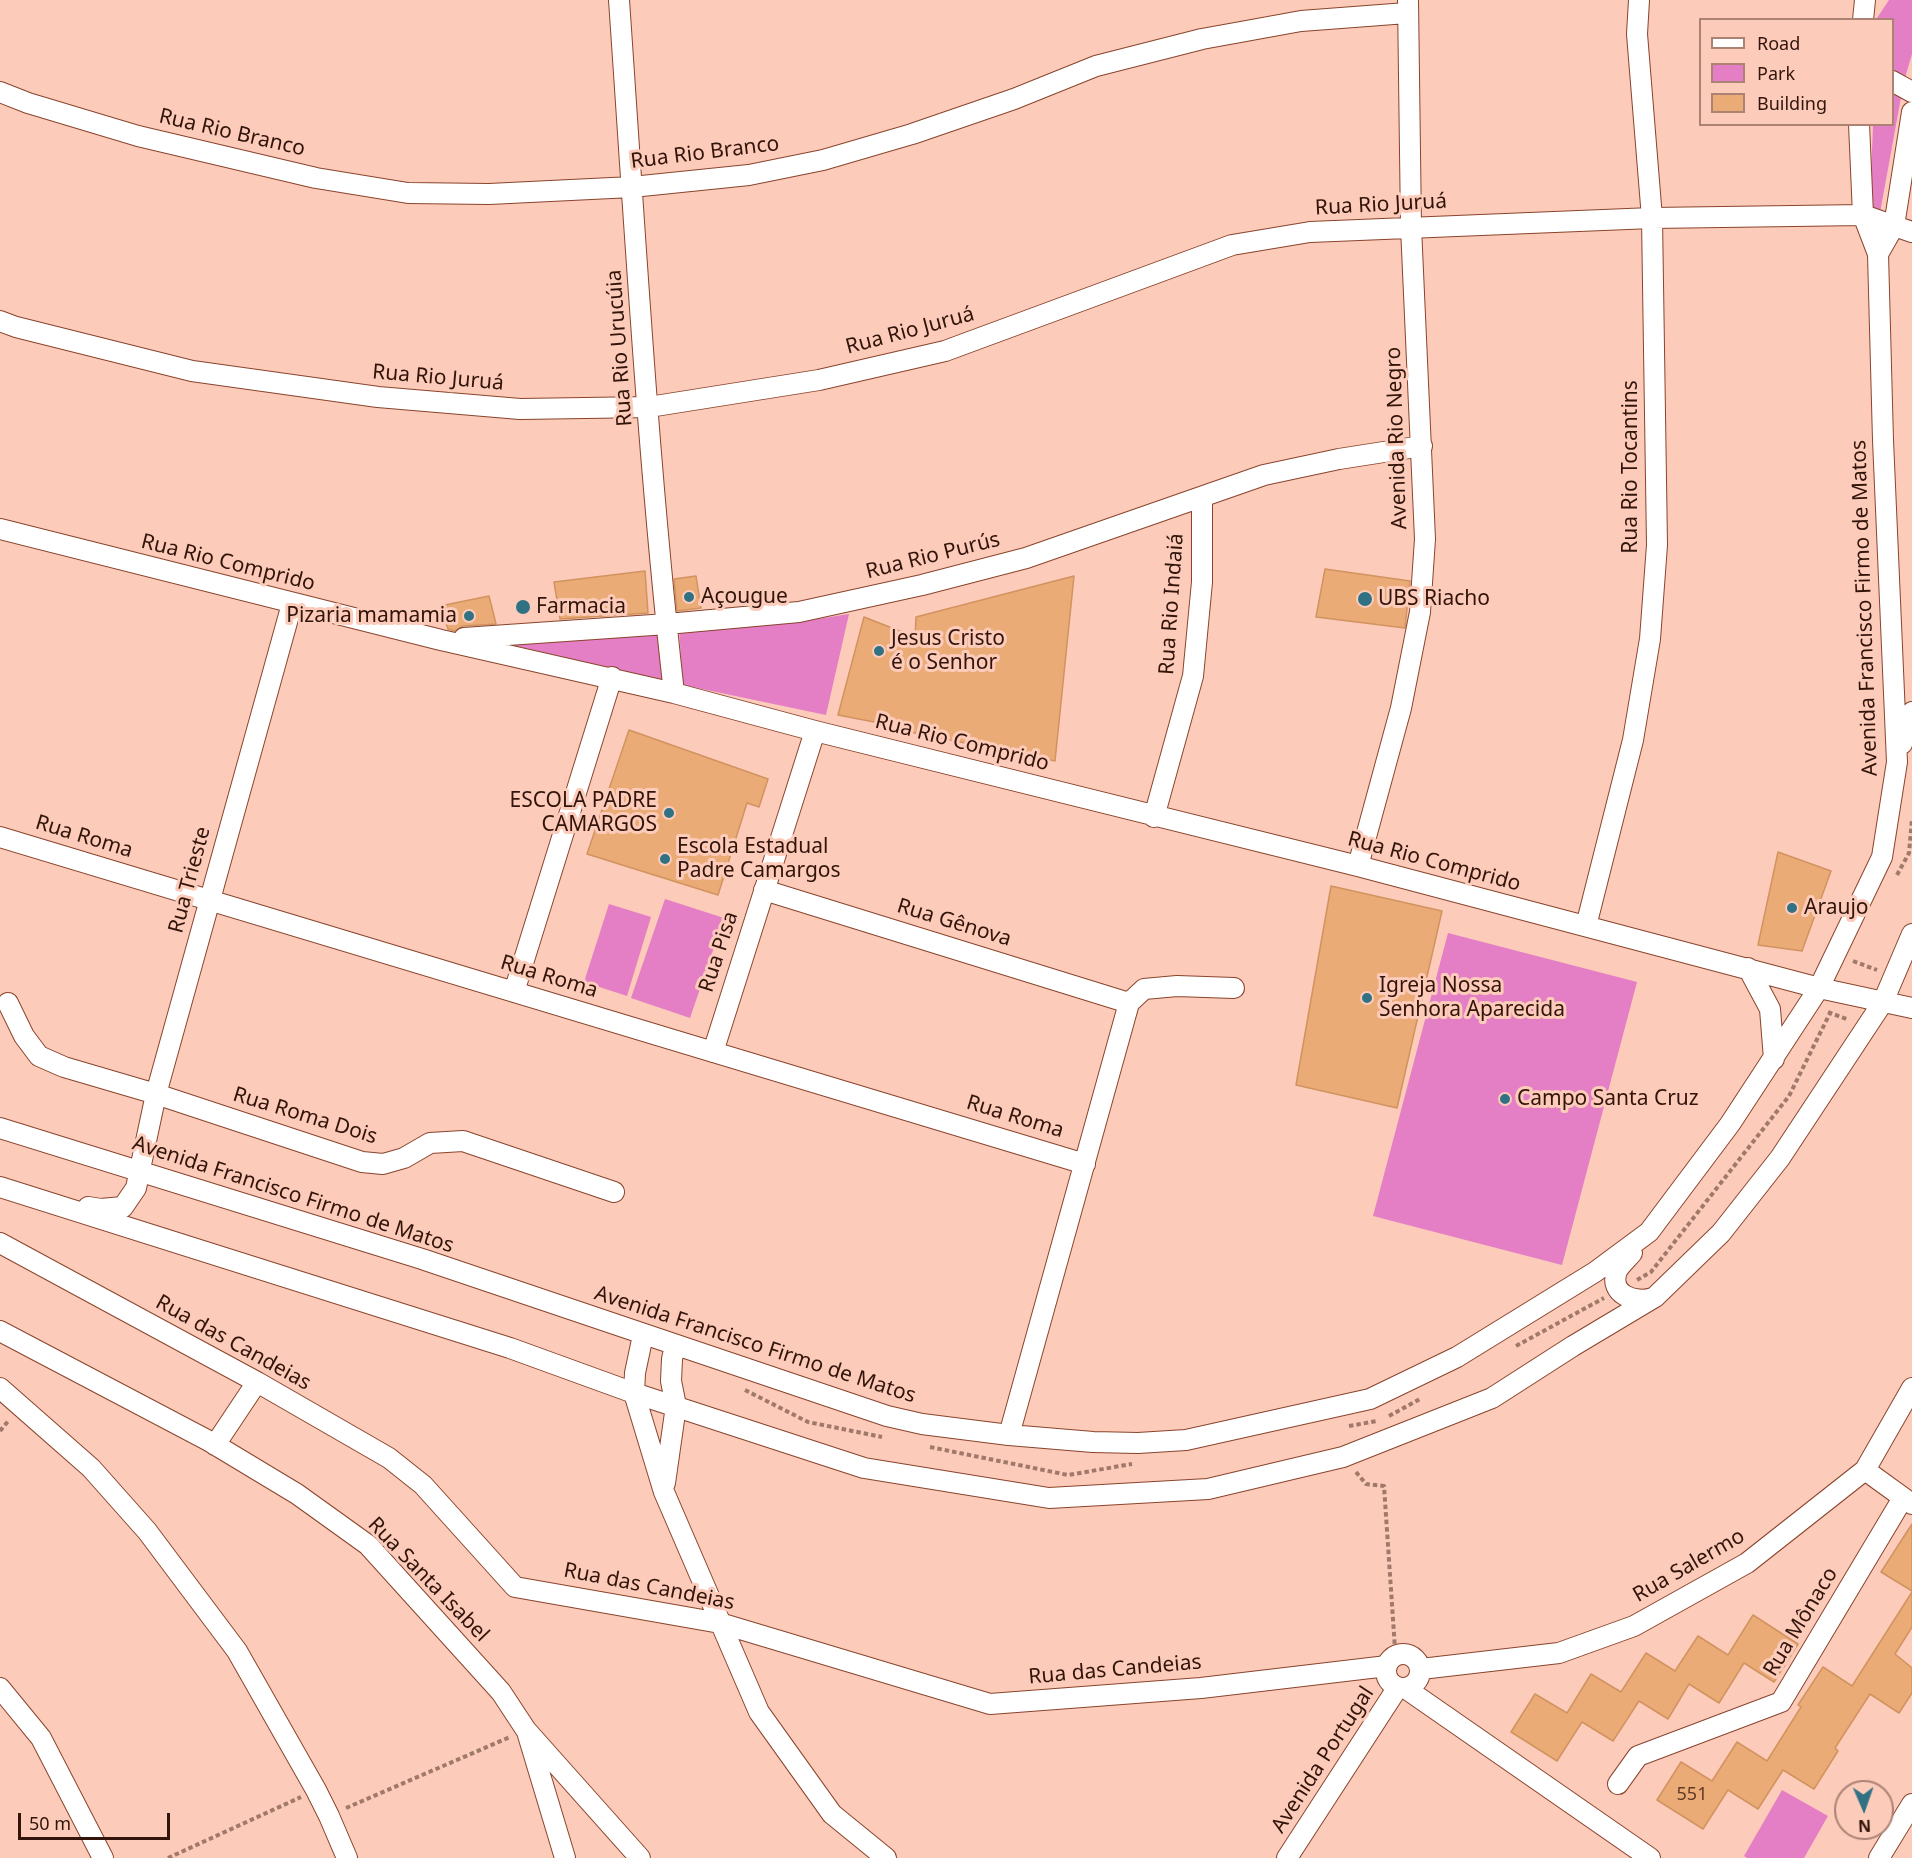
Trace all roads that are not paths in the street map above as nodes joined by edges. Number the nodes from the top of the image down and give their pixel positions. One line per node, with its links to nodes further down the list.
1 (619, 0): 9 (street, Rua Rio Urucúia)
2 (1639, 0): 11 (street, Rua Rio Tocantins)
3 (1408, 6): 9 (street, Rua Rio Branco); 12 (street, Avenida Rio Negro)
4 (1894, 82): 6 (street)
5 (0, 92): 9 (street, Rua Rio Branco)
6 (1912, 92)
7 (1912, 112): 13 (street)
8 (1858, 126): 10 (street, Avenida Francisco Firmo de Matos)
9 (632, 187): 16 (street, Rua Rio Urucúia)
10 (1863, 215): 11 (street, Rua Rio Juruá); 13 (street); 14 (street, Avenida Francisco Firmo de Matos)
11 (1652, 219): 12 (street, Rua Rio Juruá); 33 (street, Rua Rio Tocantins)
12 (1411, 227): 16 (street, Rua Rio Juruá); 17 (street, Avenida Rio Negro)
13 (1903, 229): 14 (street)
14 (1878, 254): 27 (street, Avenida Francisco Firmo de Matos)
15 (0, 321): 16 (street, Rua Rio Juruá)
16 (649, 407): 21 (street, Rua Rio Urucúia)
17 (1422, 446): 18 (street, Rua Rio Purús); 30 (street, Avenida Rio Negro)
18 (1202, 498): 21 (street, Rua Rio Purús); 28 (street, Rua Rio Indaiá)
19 (0, 529): 20 (street, Rua Rio Comprido)
20 (292, 604): 22 (street, Rua Rio Comprido); 32 (street, Rua Trieste)
21 (667, 624): 22 (street, Rua Rio Purús); 24 (street, Rua Rio Urucúia)
22 (441, 640): 23 (street, Rua Rio Comprido)
23 (612, 677): 24 (street, Rua Rio Comprido); 38 (street)
24 (674, 693): 26 (street, Rua Rio Comprido)
25 (1912, 712): 27 (street)
26 (815, 731): 28 (street, Rua Rio Comprido); 31 (street, Rua Pisa)
27 (1898, 762): 37 (street, Avenida Francisco Firmo de Matos)
28 (1154, 817): 30 (street, Rua Rio Comprido)
29 (0, 837): 32 (street, Rua Roma)
30 (1358, 867): 33 (street, Rua Rio Comprido)
31 (764, 890): 41 (street, Rua Gênova); 43 (street, Rua Pisa)
32 (209, 900): 38 (street, Rua Roma); 45 (street, Rua Trieste)
33 (1586, 926): 35 (street, Rua Rio Comprido)
34 (1912, 934): 39 (street)
35 (1748, 968): 37 (street, Rua Rio Comprido); 44 (street)
36 (1234, 988): 41 (street)
37 (1820, 988): 39 (street, Rua Rio Comprido); 44 (street, Avenida Francisco Firmo de Matos)
38 (514, 992): 43 (street, Rua Roma)
39 (1883, 1002): 42 (street, Rua Rio Comprido); 54 (street)
40 (8, 1003): 45 (street, Rua Roma Dois)
41 (1129, 1003): 47 (street, Rua Roma)
42 (1912, 1008)
43 (712, 1052): 47 (street, Rua Roma)
44 (1774, 1059): 52 (street, Avenida Francisco Firmo de Matos)
45 (156, 1094): 48 (street, Rua Trieste); 50 (street, Rua Roma Dois)
46 (0, 1128): 48 (street, Avenida Francisco Firmo de Matos)
47 (1085, 1164): 63 (street, Rua Roma)
48 (138, 1171): 51 (street, Rua Trieste); 56 (street, Avenida Francisco Firmo de Matos)
49 (0, 1187): 51 (street)
50 (614, 1192)
51 (26, 1195): 61 (street)
52 (1649, 1232): 54 (street); 63 (street, Avenida Francisco Firmo de Matos)
53 (0, 1243): 58 (street, Rua das Candeias)
54 (1655, 1298): 62 (street)
55 (0, 1331): 64 (street, Rua Santa Isabel)
56 (643, 1335): 57 (street, Avenida Francisco Firmo de Matos); 61 (street)
57 (675, 1346): 62 (street); 63 (street, Avenida Francisco Firmo de Matos)
58 (257, 1383): 64 (street); 68 (street, Rua das Candeias)
59 (0, 1388): 77 (street)
60 (1912, 1388): 65 (street, Rua Salermo)
61 (634, 1393): 62 (street); 66 (street)
62 (676, 1406): 66 (street)
63 (1009, 1435)
64 (215, 1445): 73 (street, Rua Santa Isabel)
65 (1865, 1470): 67 (street, Rua Mônaco); 70 (street, Rua Salermo)
66 (664, 1492): 68 (street)
67 (1908, 1501): 74 (street, Rua Mônaco)
68 (720, 1623): 69 (street, Rua das Candeias); 80 (street)
69 (1391, 1661): 70 (street); 72 (street)
70 (1421, 1669): 72 (street)
71 (0, 1688): 76 (street)
72 (1402, 1688): 81 (street, Avenida Portugal); 82 (street)
73 (526, 1730): 78 (street); 79 (street, Rua Santa Isabel)
74 (1618, 1784)
75 (1912, 1804): 83 (street)
76 (103, 1858)
77 (347, 1858)
78 (564, 1858)
79 (640, 1858)
80 (886, 1858)
81 (1287, 1858)
82 (1650, 1858)
83 (1879, 1858)

